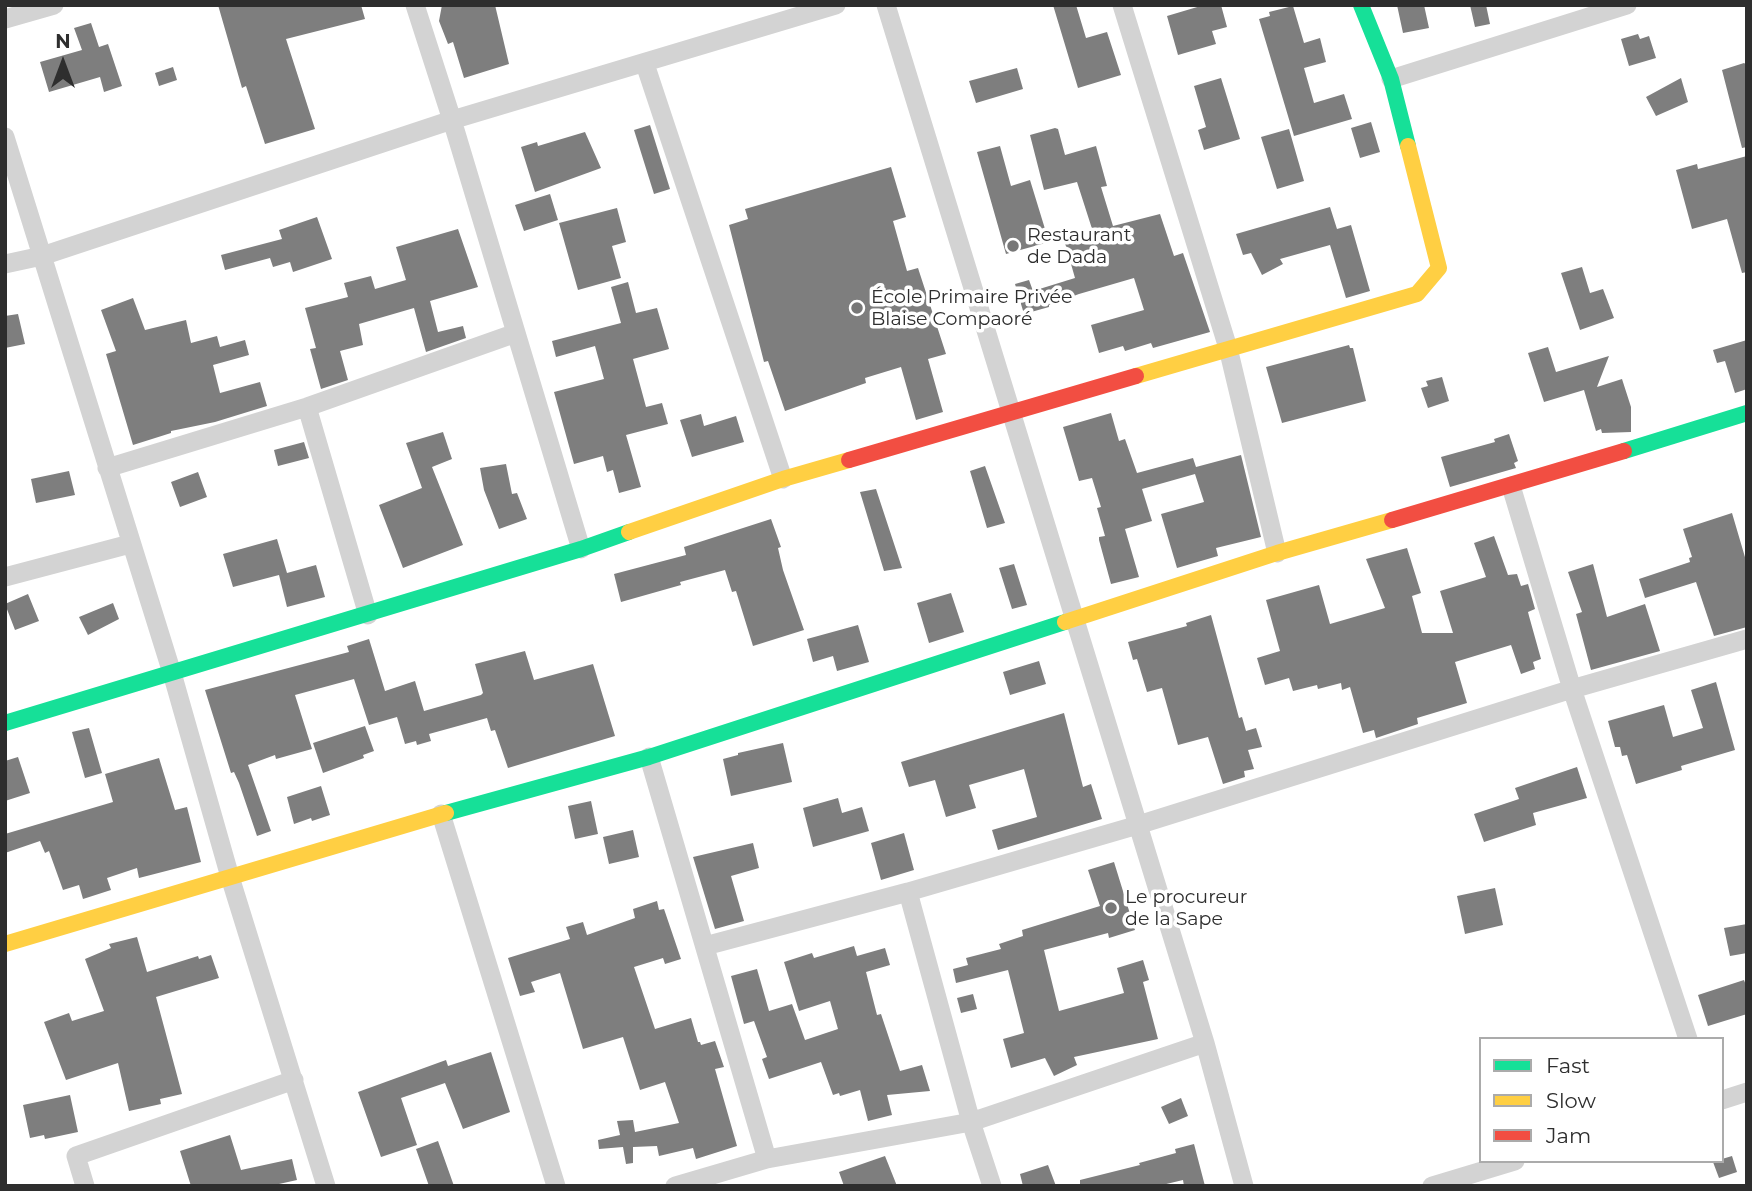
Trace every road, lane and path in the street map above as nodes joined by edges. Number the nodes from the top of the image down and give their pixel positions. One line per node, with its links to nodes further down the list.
1 (54, 5): 8 (street)
2 (415, 5): 11 (street)
3 (836, 5): 9 (street)
4 (886, 5): 18 (street)
5 (1122, 5): 16 (street)
6 (1362, 5): 10 (street)
7 (1627, 5): 10 (street)
8 (5, 19)
9 (645, 64): 11 (street); 21 (street)
10 (1391, 79): 16 (street)
11 (452, 120): 13 (street); 15 (street)
12 (5, 137): 13 (street)
13 (42, 256): 14 (street); 20 (street)
14 (5, 264)
15 (516, 334): 17 (street); 24 (street)
16 (1228, 348): 18 (street); 25 (street)
17 (307, 407): 20 (street); 27 (street)
18 (1011, 412): 21 (street); 28 (street)
19 (1747, 413): 22 (street)
20 (107, 468): 23 (street)
21 (783, 479): 24 (street)
22 (1510, 486): 25 (street); 31 (street)
23 (130, 544): 26 (street); 30 (street)
24 (581, 549): 27 (street)
25 (1277, 553): 28 (street)
26 (5, 577)
27 (368, 615): 30 (street)
28 (1075, 619): 33 (street); 35 (street)
29 (1747, 639): 31 (street)
30 (172, 673): 32 (street); 36 (street)
31 (1572, 689): 35 (street); 40 (street)
32 (5, 723)
33 (649, 757): 34 (street); 39 (street)
34 (441, 814): 36 (street); 50 (street)
35 (1138, 825): 37 (street); 41 (street)
36 (230, 877): 38 (street); 42 (street)
37 (908, 892): 39 (street); 45 (street)
38 (5, 944)
39 (705, 946): 46 (street)
40 (1687, 1037)
41 (1205, 1043): 45 (street); 53 (street)
42 (293, 1080): 48 (street); 49 (street)
43 (1747, 1092): 44 (street)
44 (1724, 1099)
45 (971, 1122): 46 (street); 52 (street)
46 (767, 1159): 51 (street)
47 (1508, 1163): 54 (street)
48 (85, 1186)
49 (326, 1186)
50 (556, 1186)
51 (675, 1186)
52 (992, 1186)
53 (1244, 1186)
54 (1432, 1186)

